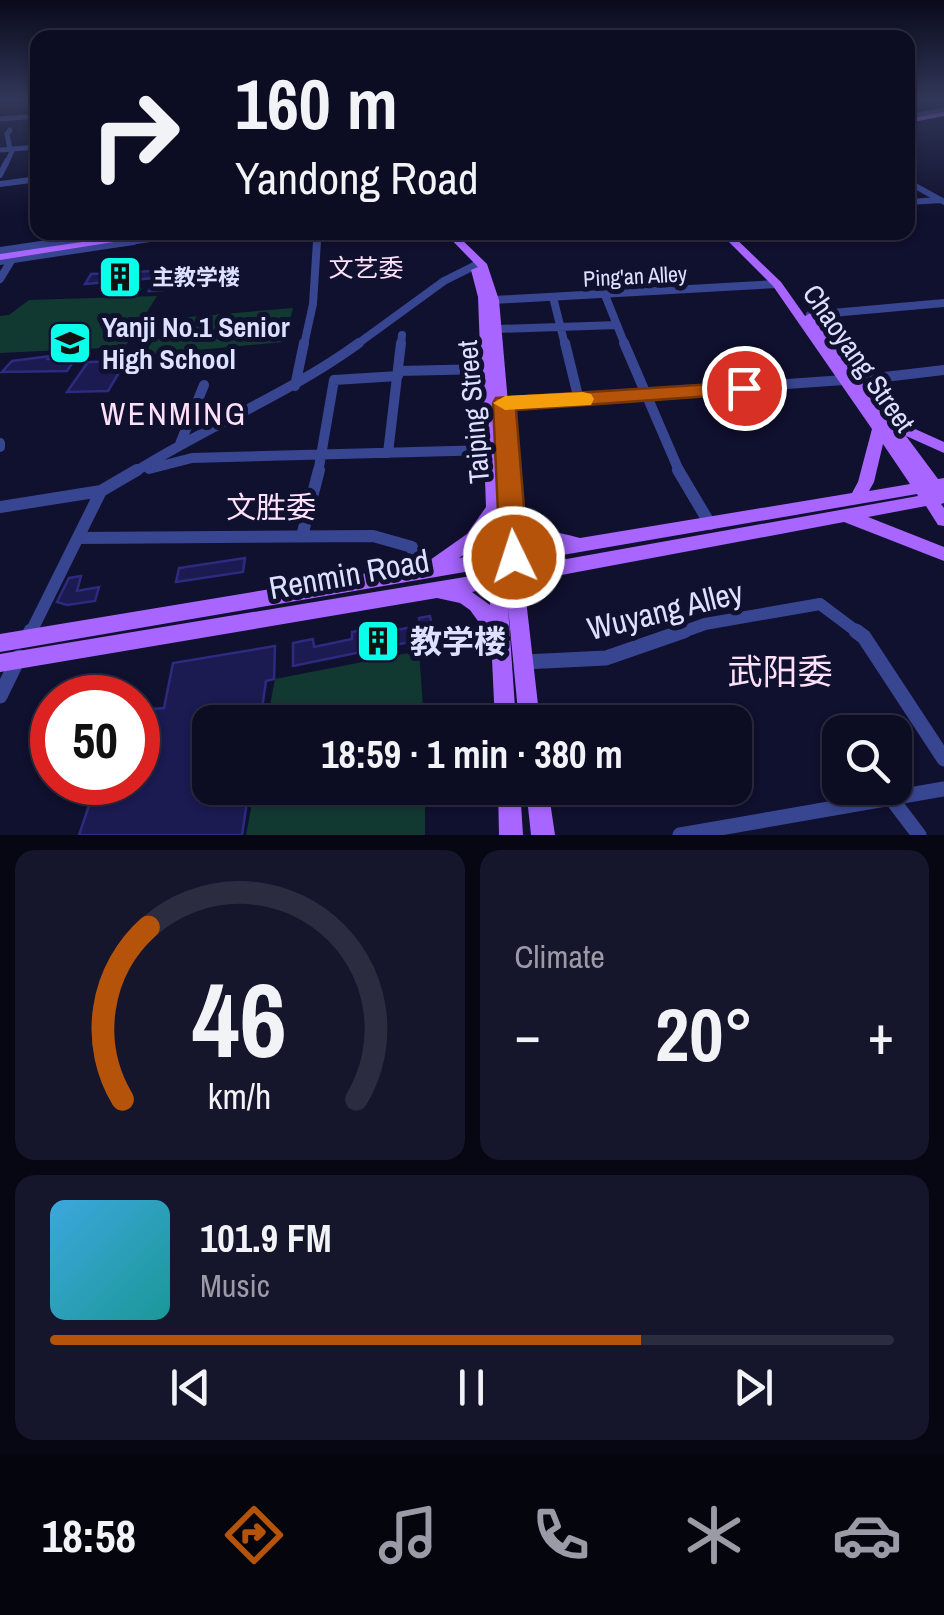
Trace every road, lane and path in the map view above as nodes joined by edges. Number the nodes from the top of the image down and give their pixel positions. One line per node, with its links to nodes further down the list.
1 (8, 138): 3 (street)
2 (30, 148): 3 (street)
3 (12, 149): 4 (street); 5 (street)
4 (0, 150)
5 (0, 175)
6 (30, 180): 7 (street)
7 (0, 184)
8 (915, 186): 9 (street)
9 (943, 201): 10 (street)
10 (915, 202)
11 (71, 240): 19 (main road)
12 (122, 240): 20 (main road)
13 (139, 240): 20 (street)
14 (318, 240): 39 (street)
15 (447, 240): 21 (main road)
16 (456, 240): 26 (main road, Taiping Street)
17 (731, 240): 23 (main road, Chaoyang Street)
18 (741, 240): 28 (main road, Chaoyang Street)
19 (0, 256): 20 (main road)
20 (13, 257): 22 (street)
21 (474, 266): 33 (main road, Taiping Street); 39 (street)
22 (0, 279)
23 (776, 284): 24 (street, Ping'an Alley); 36 (main road, Chaoyang Street)
24 (605, 295): 25 (street, Ping'an Alley); 29 (street)
25 (553, 297): 26 (street, Ping'an Alley); 30 (street)
26 (494, 300): 31 (main road, Taiping Street)
27 (944, 302): 28 (street)
28 (810, 315): 37 (main road, Chaoyang Street)
29 (617, 325): 30 (street); 40 (street)
30 (562, 327): 31 (street); 41 (street)
31 (496, 328): 42 (main road, Taiping Street)
32 (402, 335): 35 (street)
33 (487, 370): 35 (street); 42 (main road, Taiping Street)
34 (944, 370): 37 (street)
35 (398, 373): 47 (street); 48 (street)
36 (844, 380): 40 (street); 43 (main road, Chaoyang Street)
37 (859, 380): 43 (main road, Chaoyang Street)
38 (204, 384): 44 (street)
39 (295, 386): 44 (street)
40 (645, 396): 41 (street); 57 (street)
41 (579, 400): 42 (street)
42 (496, 404): 46 (main road, Taiping Street); 54 (main road, Taiping Street)
43 (885, 426): 45 (main road); 51 (main road, Chaoyang Street); 52 (main road)
44 (179, 444): 49 (street)
45 (944, 448)
46 (491, 450): 48 (street); 54 (main road, Taiping Street)
47 (323, 453): 48 (street); 49 (street); 58 (street)
48 (388, 453)
49 (136, 472): 50 (street)
50 (101, 491): 53 (street); 59 (street)
51 (937, 493): 52 (main road, Renmin Road); 55 (main road, Renmin Road); 56 (main road, Chaoyang Street)
52 (857, 499): 57 (main road, Renmin Road)
53 (0, 507)
54 (502, 507): 60 (main road); 62 (main road, Taiping Street); 63 (main road)
55 (847, 515): 61 (main road); 62 (main road, Renmin Road)
56 (944, 520)
57 (710, 524): 60 (main road, Renmin Road)
58 (302, 536): 59 (street); 63 (street)
59 (78, 538): 66 (street)
60 (585, 545): 62 (main road, Renmin Road)
61 (944, 554)
62 (506, 568): 63 (main road, Renmin Road); 64 (main road, Renmin Road); 65 (main road, Taiping Street); 69 (main road, Taiping Street)
63 (425, 569): 66 (main road, Renmin Road)
64 (422, 592): 65 (main road); 68 (main road, Renmin Road)
65 (501, 638): 71 (main road, Taiping Street)
66 (28, 639): 67 (main road, Renmin Road); 68 (street)
67 (0, 643)
68 (8, 662): 70 (street)
69 (524, 662): 72 (main road, Taiping Street); 73 (street, Wuyang Alley)
70 (0, 696)
71 (504, 705)
72 (528, 705)
73 (944, 759)
74 (944, 788): 75 (street)
75 (912, 794)
76 (509, 805): 80 (main road)
77 (540, 805): 81 (main road)
78 (851, 805): 82 (street)
79 (896, 805): 83 (street)
80 (511, 835)
81 (543, 835)
82 (680, 835)
83 (918, 835)

